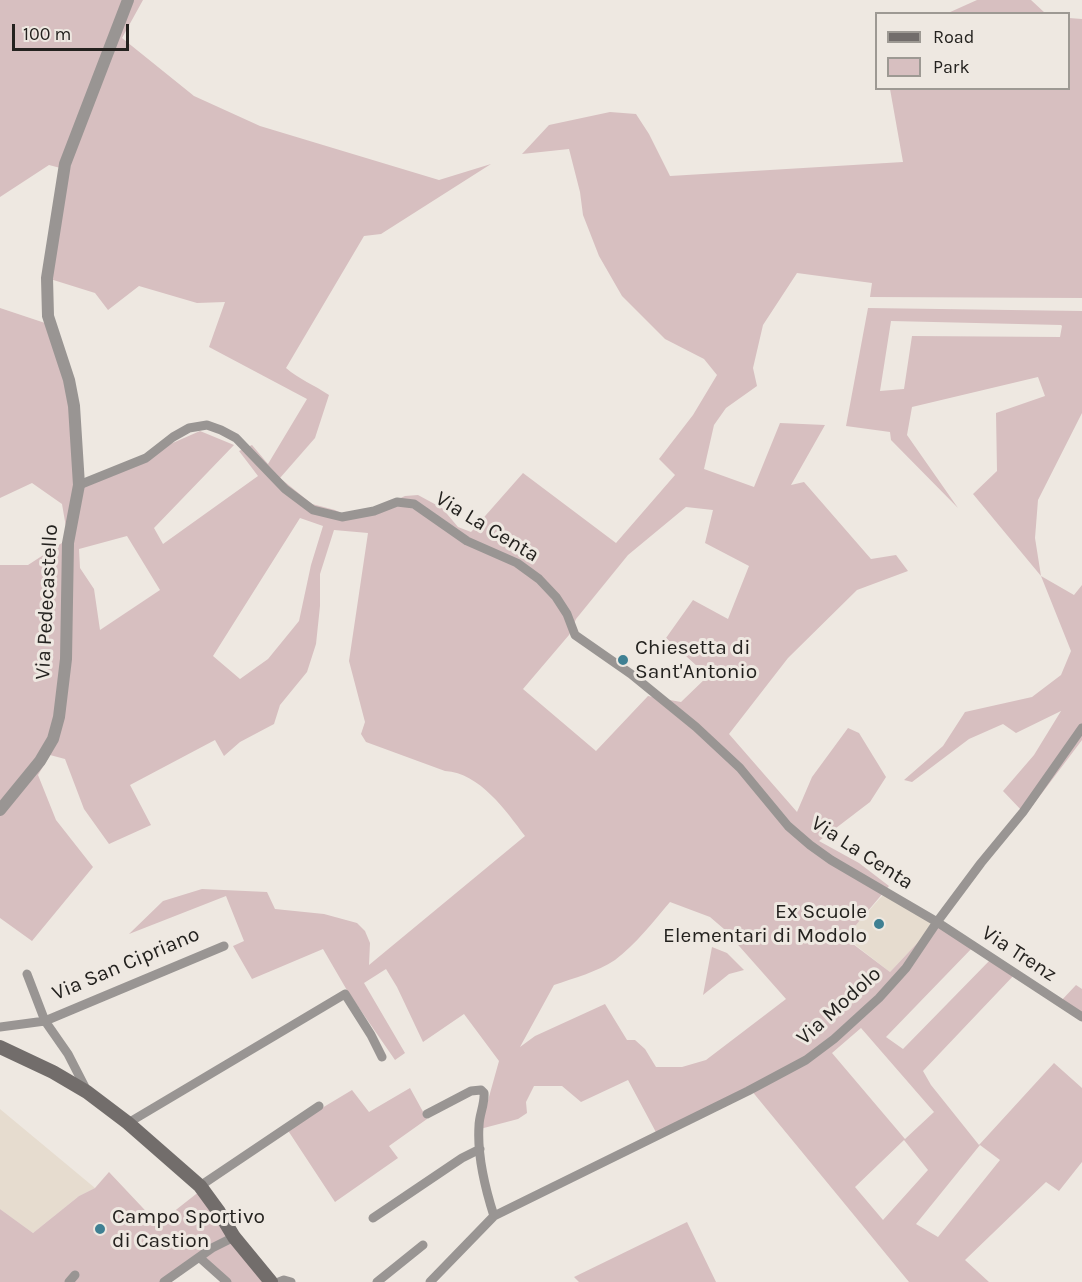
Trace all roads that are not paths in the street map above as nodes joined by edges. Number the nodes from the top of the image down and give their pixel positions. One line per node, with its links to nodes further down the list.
1 (128, 0): 2 (street, Via Pedecastello)
2 (79, 484): 4 (street, Via Pedecastello); 5 (street, Via La Centa)
3 (1082, 728): 5 (street, Via Modolo)
4 (0, 810)
5 (937, 922): 8 (street, Via Trenz); 19 (street, Via Modolo)
6 (224, 946): 9 (street, Via San Cipriano)
7 (27, 974): 9 (street, Via San Cipriano)
8 (1082, 1017)
9 (45, 1022): 10 (street, Via San Cipriano); 13 (street, Via San Cipriano)
10 (0, 1027)
11 (0, 1047): 13 (main road, Via San Cipriano)
12 (382, 1057): 16 (street)
13 (87, 1092): 16 (main road, Via San Cipriano)
14 (318, 1106): 18 (street)
15 (427, 1114): 17 (street)
16 (128, 1123): 18 (main road, Via San Cipriano)
17 (480, 1149): 19 (street); 20 (street)
18 (200, 1186): 21 (main road, Via San Cipriano)
19 (494, 1215): 30 (street, Via Modolo)
20 (373, 1218)
21 (234, 1237): 23 (street); 26 (main road, Via San Cipriano)
22 (423, 1245): 29 (street)
23 (200, 1258): 24 (street); 25 (street)
24 (165, 1282)
25 (227, 1282)
26 (271, 1282)
27 (279, 1282): 28 (street)
28 (291, 1282)
29 (377, 1282)
30 (430, 1282)

